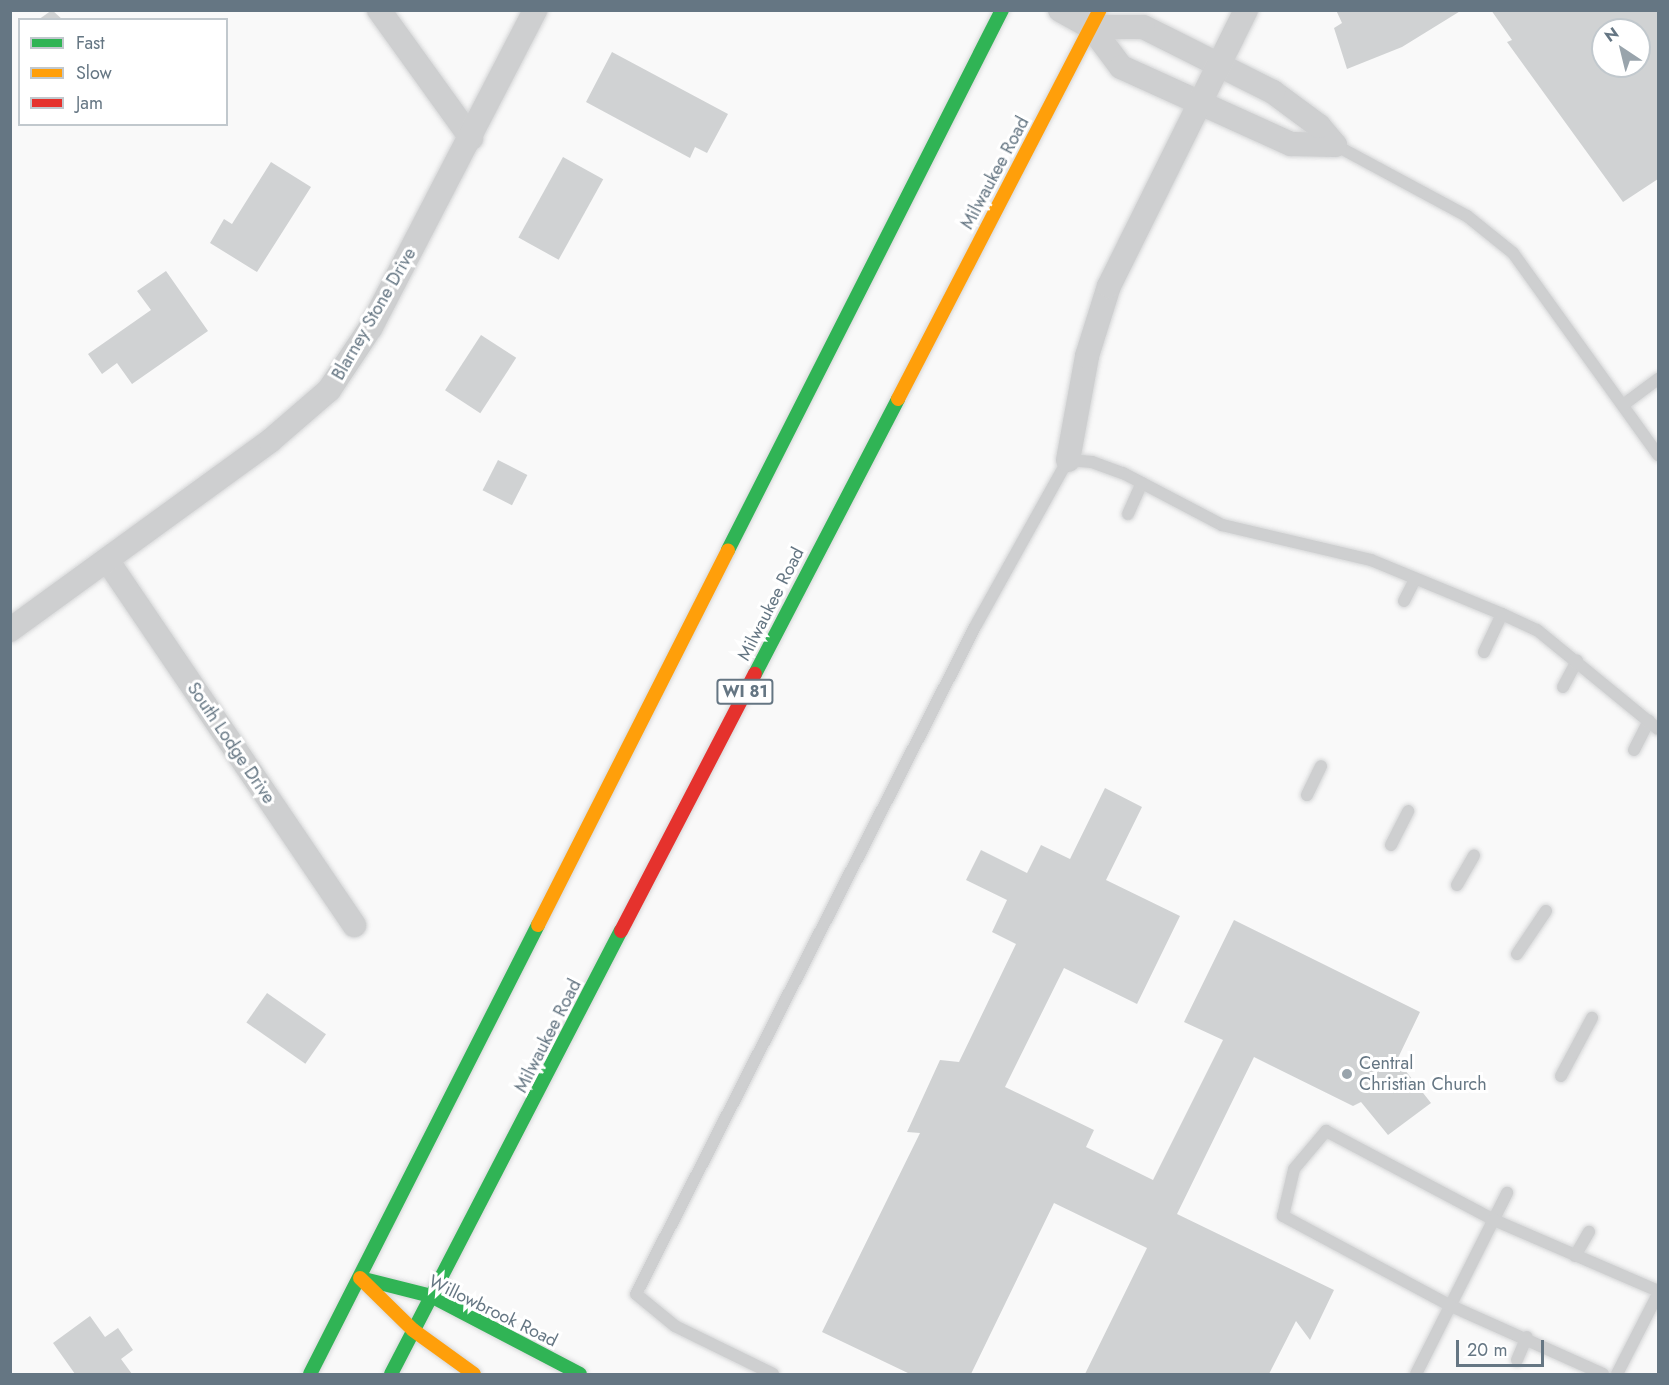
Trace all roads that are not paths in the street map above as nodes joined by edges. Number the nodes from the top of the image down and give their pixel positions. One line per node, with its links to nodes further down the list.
1 (379, 10): 9 (street)
2 (535, 10): 9 (street, Blarney Stone Drive)
3 (1002, 10): 42 (main road)
4 (1060, 10): 6 (street)
5 (1246, 10): 7 (street)
6 (1095, 19): 7 (street); 8 (street); 44 (main road, Milwaukee Road / WI 81)
7 (1219, 64): 8 (street); 10 (street)
8 (1198, 104): 10 (street); 14 (street)
9 (471, 138): 17 (street, Blarney Stone Drive)
10 (1335, 145): 12 (lane)
11 (1659, 379): 12 (lane)
12 (1623, 405): 13 (lane)
13 (1659, 455)
14 (1068, 460): 15 (lane); 53 (lane)
15 (1143, 483): 16 (lane); 18 (lane)
16 (1128, 514)
17 (107, 560): 21 (street, Blarney Stone Drive); 34 (street, South Lodge Drive)
18 (1414, 581): 19 (lane); 20 (lane)
19 (1404, 601)
20 (1502, 614): 22 (lane); 23 (lane)
21 (10, 630)
22 (1484, 652)
23 (1577, 661): 24 (lane); 25 (lane)
24 (1563, 687)
25 (1654, 725): 26 (lane)
26 (1634, 750)
27 (1321, 766): 28 (lane)
28 (1307, 795)
29 (1408, 811): 30 (lane)
30 (1391, 845)
31 (1474, 855): 32 (lane)
32 (1457, 885)
33 (1546, 911): 35 (lane)
34 (354, 925)
35 (1517, 954)
36 (1592, 1018): 37 (lane)
37 (1561, 1076)
38 (1507, 1193): 39 (lane)
39 (1494, 1220): 41 (lane); 45 (lane); 45 (lane)
40 (1589, 1232): 41 (lane)
41 (1575, 1256): 43 (lane)
42 (360, 1278): 44 (main road, Willowbrook Road); 46 (main road); 49 (main road)
43 (1659, 1292): 56 (lane)
44 (431, 1296): 46 (main road, Milwaukee Road / WI 81); 52 (main road, Willowbrook Road)
45 (1451, 1306): 47 (lane); 54 (lane)
46 (413, 1330): 50 (main road, Milwaukee Road / WI 81); 51 (main road)
47 (1527, 1337): 48 (lane); 55 (lane)
48 (1517, 1360)
49 (310, 1374)
50 (391, 1374)
51 (474, 1374)
52 (580, 1374)
53 (773, 1374)
54 (1416, 1374)
55 (1603, 1374)
56 (1617, 1374)

